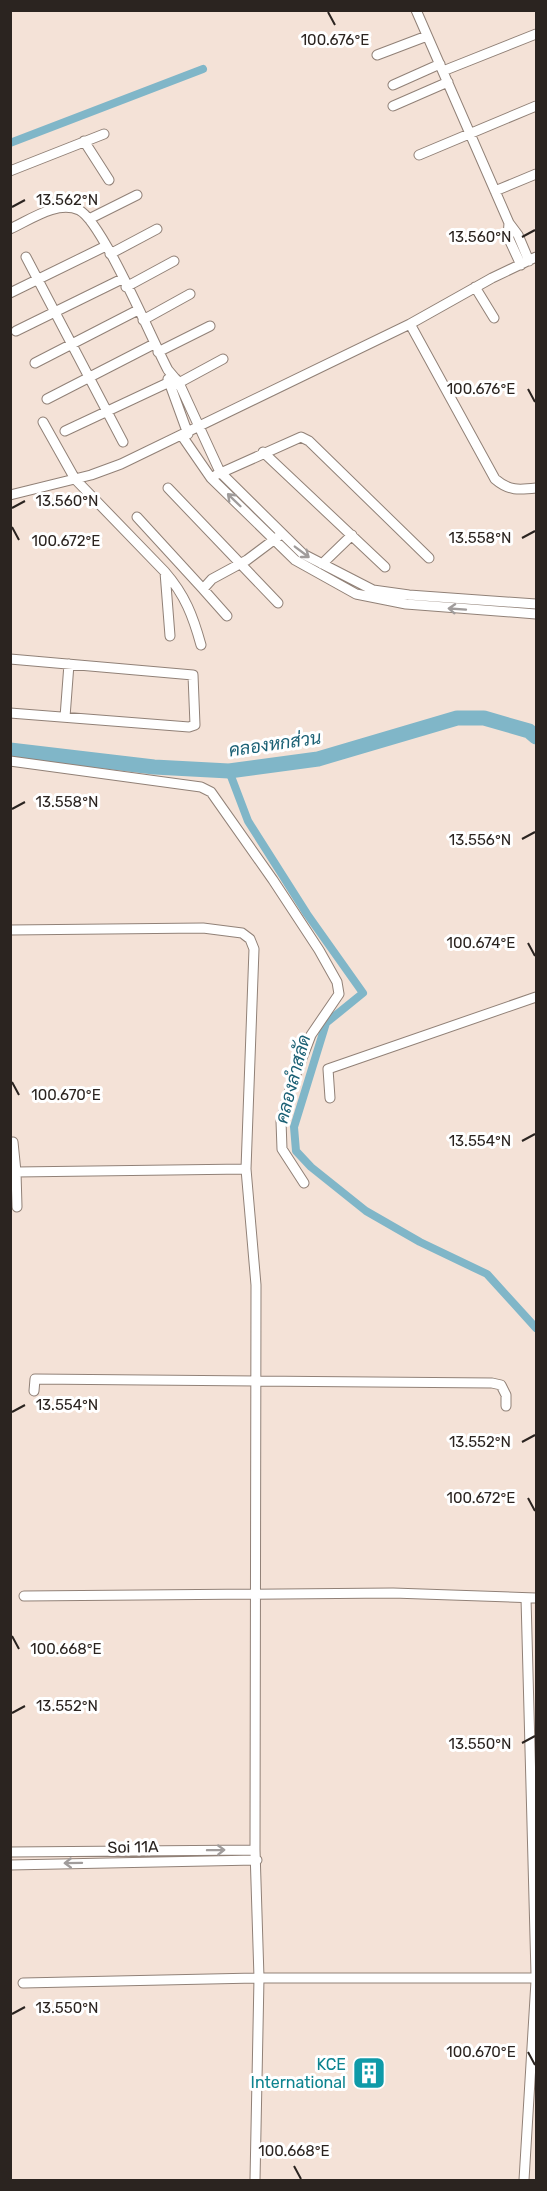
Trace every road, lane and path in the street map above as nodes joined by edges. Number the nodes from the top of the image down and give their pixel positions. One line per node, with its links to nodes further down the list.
1 (428, 10): 2 (street)
2 (417, 13): 4 (street)
3 (537, 34): 6 (street)
4 (427, 36): 5 (street); 6 (street)
5 (377, 55)
6 (442, 68): 7 (street); 8 (street)
7 (448, 82): 9 (street); 12 (street)
8 (393, 85)
9 (393, 106)
10 (537, 106): 12 (street)
11 (104, 134): 13 (street)
12 (471, 135): 14 (street); 18 (street)
13 (84, 141): 15 (street); 17 (street)
14 (419, 155)
15 (10, 171)
16 (537, 174): 18 (street)
17 (109, 180)
18 (495, 191): 26 (street)
19 (138, 195): 20 (street)
20 (89, 219): 21 (street); 23 (street)
21 (10, 229)
22 (157, 229): 23 (street)
23 (108, 250): 27 (street); 28 (street)
24 (26, 257): 27 (street)
25 (174, 261): 28 (street)
26 (529, 261): 29 (street)
27 (38, 279): 30 (street); 33 (street)
28 (124, 283): 32 (street); 33 (street)
29 (475, 287): 34 (street); 36 (street)
30 (10, 293)
31 (190, 294): 35 (street)
32 (138, 310): 35 (street); 39 (street)
33 (55, 312): 38 (street); 39 (street)
34 (494, 318)
35 (143, 320): 40 (street)
36 (410, 324): 48 (street); 57 (street)
37 (210, 326): 40 (street)
38 (16, 331)
39 (72, 344): 42 (street); 43 (street)
40 (156, 348): 43 (street); 44 (street)
41 (223, 359): 44 (street)
42 (35, 363)
43 (89, 378): 45 (street); 46 (street)
44 (173, 383): 46 (street); 48 (street); 50 (street)
45 (47, 399)
46 (107, 412): 49 (street); 51 (street)
47 (43, 422): 55 (street)
48 (199, 428): 50 (street); 53 (street)
49 (65, 432)
50 (185, 435): 54 (street); 55 (street)
51 (123, 442)
52 (263, 452): 53 (street); 60 (street); 62 (street)
53 (220, 472): 54 (street); 61 (street)
54 (211, 478): 61 (street, one-way to 54)
55 (75, 479): 58 (street); 66 (street)
56 (168, 488): 63 (street)
57 (537, 488)
58 (10, 495)
59 (137, 517): 67 (street)
60 (352, 535): 64 (street); 65 (street)
61 (277, 537): 63 (street); 64 (street, one-way to 64); 68 (street)
62 (429, 558)
63 (240, 564): 67 (street); 69 (street)
64 (322, 564): 68 (street)
65 (385, 567)
66 (165, 572): 74 (street); 75 (street)
67 (202, 589): 73 (street)
68 (407, 600): 71 (street)
69 (278, 603)
70 (537, 604): 71 (street)
71 (495, 606): 72 (street)
72 (537, 614)
73 (227, 616)
74 (170, 636)
75 (201, 645)
76 (10, 659): 77 (street)
77 (69, 664): 79 (street); 79 (street)
78 (10, 713): 79 (street)
79 (64, 717)
80 (10, 762): 87 (street)
81 (10, 930): 85 (street)
82 (537, 997): 83 (street)
83 (330, 1098)
84 (13, 1142): 86 (street)
85 (246, 1169): 86 (street); 89 (street)
86 (16, 1172): 88 (street)
87 (304, 1183)
88 (17, 1207)
89 (256, 1379): 90 (street); 91 (street); 92 (street)
90 (34, 1391)
91 (506, 1406)
92 (255, 1594): 93 (street); 94 (street); 96 (street)
93 (24, 1596)
94 (526, 1598): 95 (street); 105 (street)
95 (537, 1598)
96 (255, 1850): 98 (street, one-way to 96); 100 (street)
97 (131, 1851): 98 (street); 99 (street); 102 (street)
98 (186, 1851): 101 (street)
99 (10, 1852)
100 (257, 1860): 101 (street, Soi 11A); 104 (street)
101 (186, 1861): 102 (street, Soi 11A)
102 (131, 1862): 103 (street, Soi 11A, one-way to 103)
103 (10, 1865)
104 (259, 1978): 105 (street); 106 (street); 107 (street)
105 (537, 1978): 108 (street)
106 (23, 1983)
107 (255, 2181)
108 (524, 2181)

